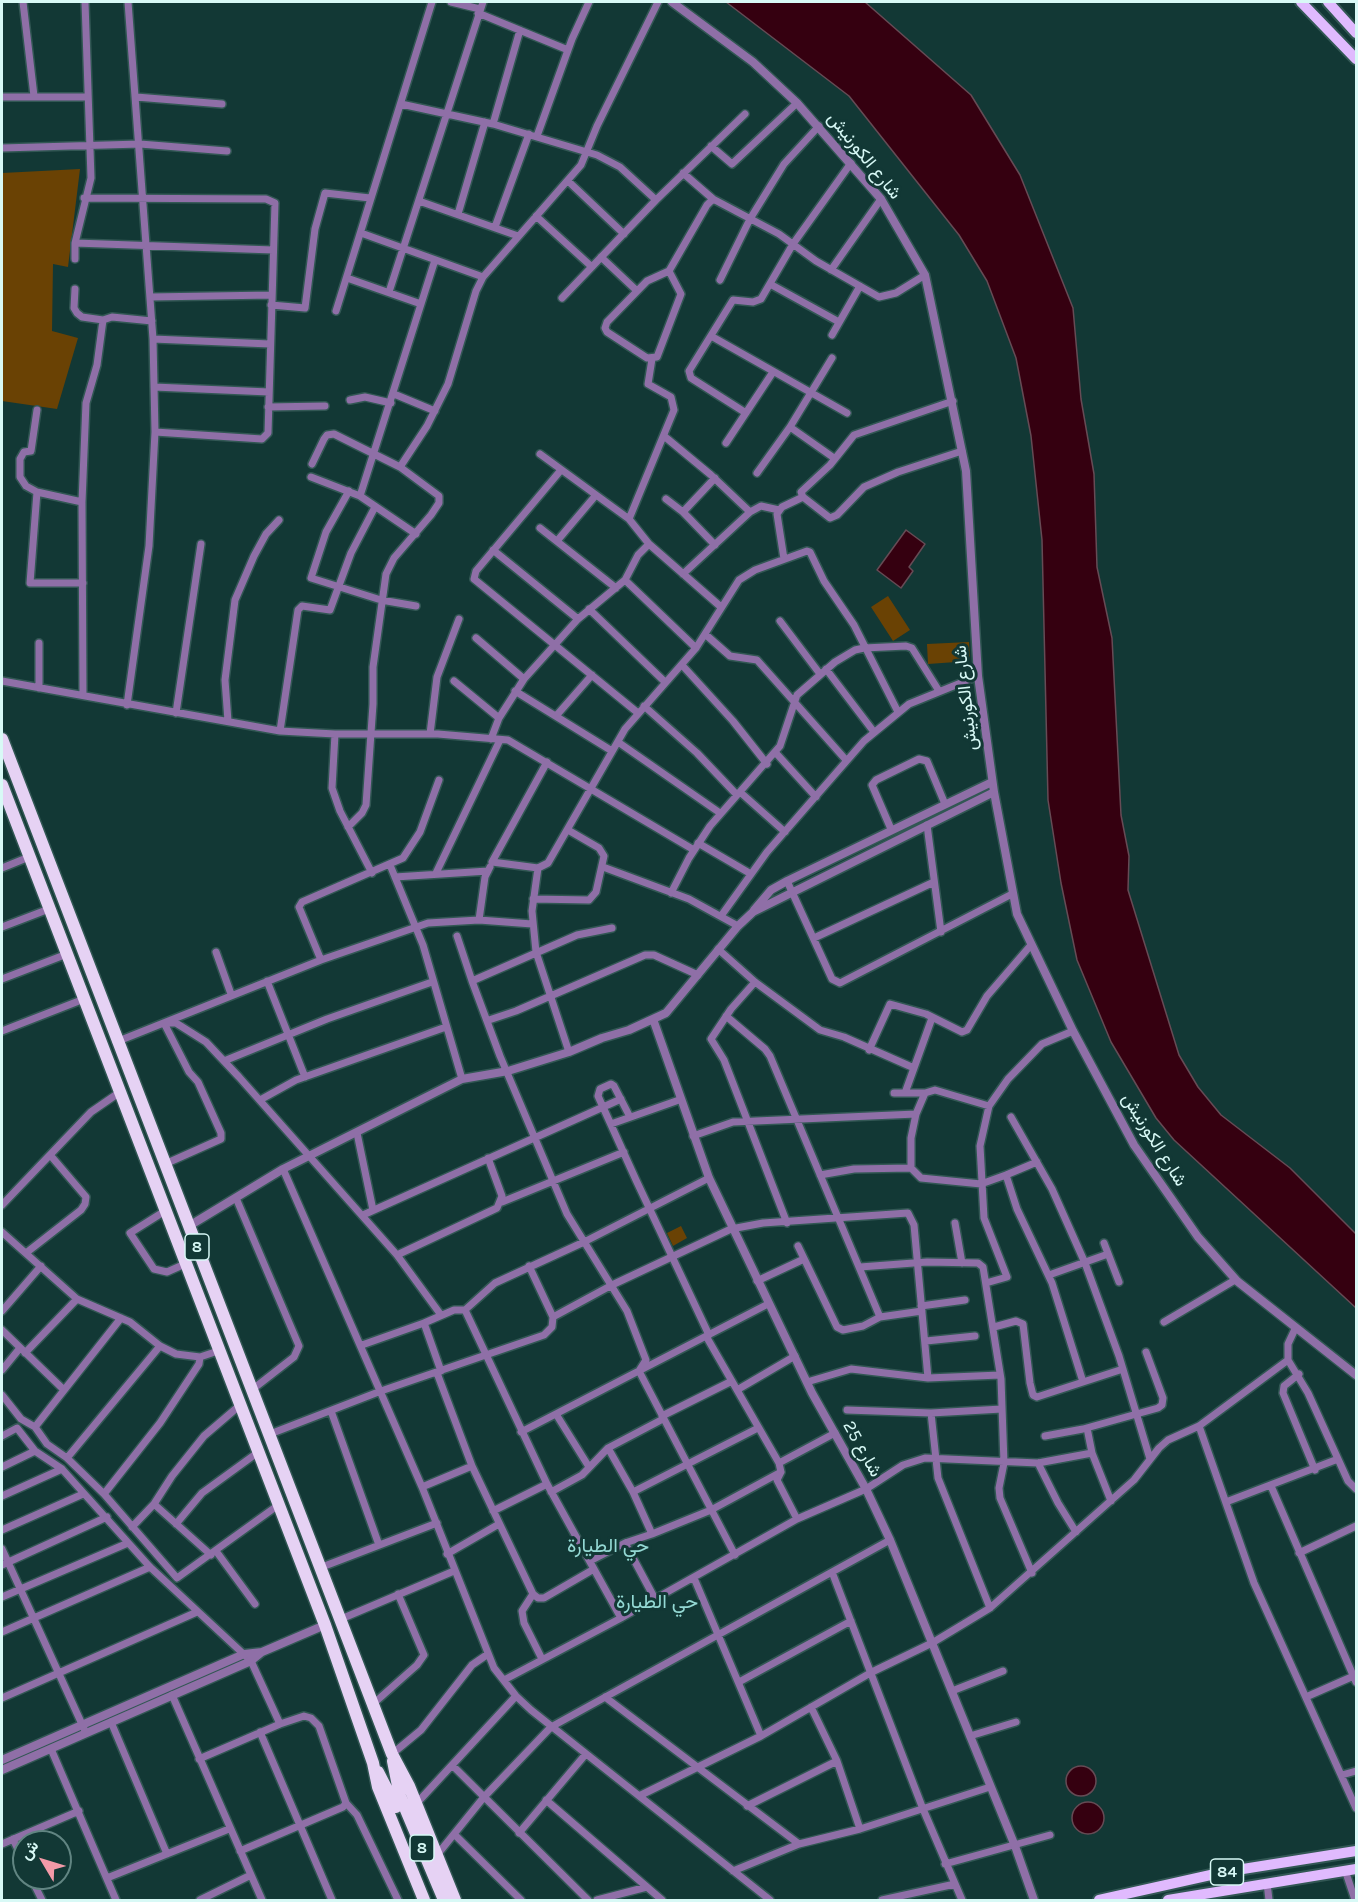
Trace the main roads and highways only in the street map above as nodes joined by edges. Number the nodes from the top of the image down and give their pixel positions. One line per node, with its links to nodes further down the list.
1 (1301, 2): 3 (main road)
2 (1329, 3): 3 (main road); 4 (main road)
3 (1317, 18): 5 (main road)
4 (1356, 33)
5 (1356, 59)
6 (2, 739): 8 (highway, 8)
7 (2, 785): 9 (highway, 8)
8 (228, 1327): 9 (highway); 10 (highway, 8)
9 (211, 1332): 11 (highway, 8)
10 (242, 1363): 11 (highway); 12 (highway, 8)
11 (225, 1370): 13 (highway, 8)
12 (393, 1754): 14 (highway, 8); 25 (highway)
13 (373, 1763): 14 (highway, 8); 22 (highway)
14 (396, 1797): 23 (highway, 8); 24 (highway, 8)
15 (1356, 1851): 16 (main road, 84)
16 (1254, 1867): 18 (main road, 84); 19 (main road)
17 (1351, 1869): 19 (main road, 84)
18 (1224, 1872): 20 (main road); 26 (main road, 84)
19 (1261, 1884): 20 (main road, 84)
20 (1226, 1889): 21 (main road, 84)
21 (1180, 1899): 27 (main road, 84)
22 (424, 1900)
23 (435, 1900)
24 (444, 1900)
25 (455, 1900)
26 (1099, 1900)
27 (1168, 1900)

